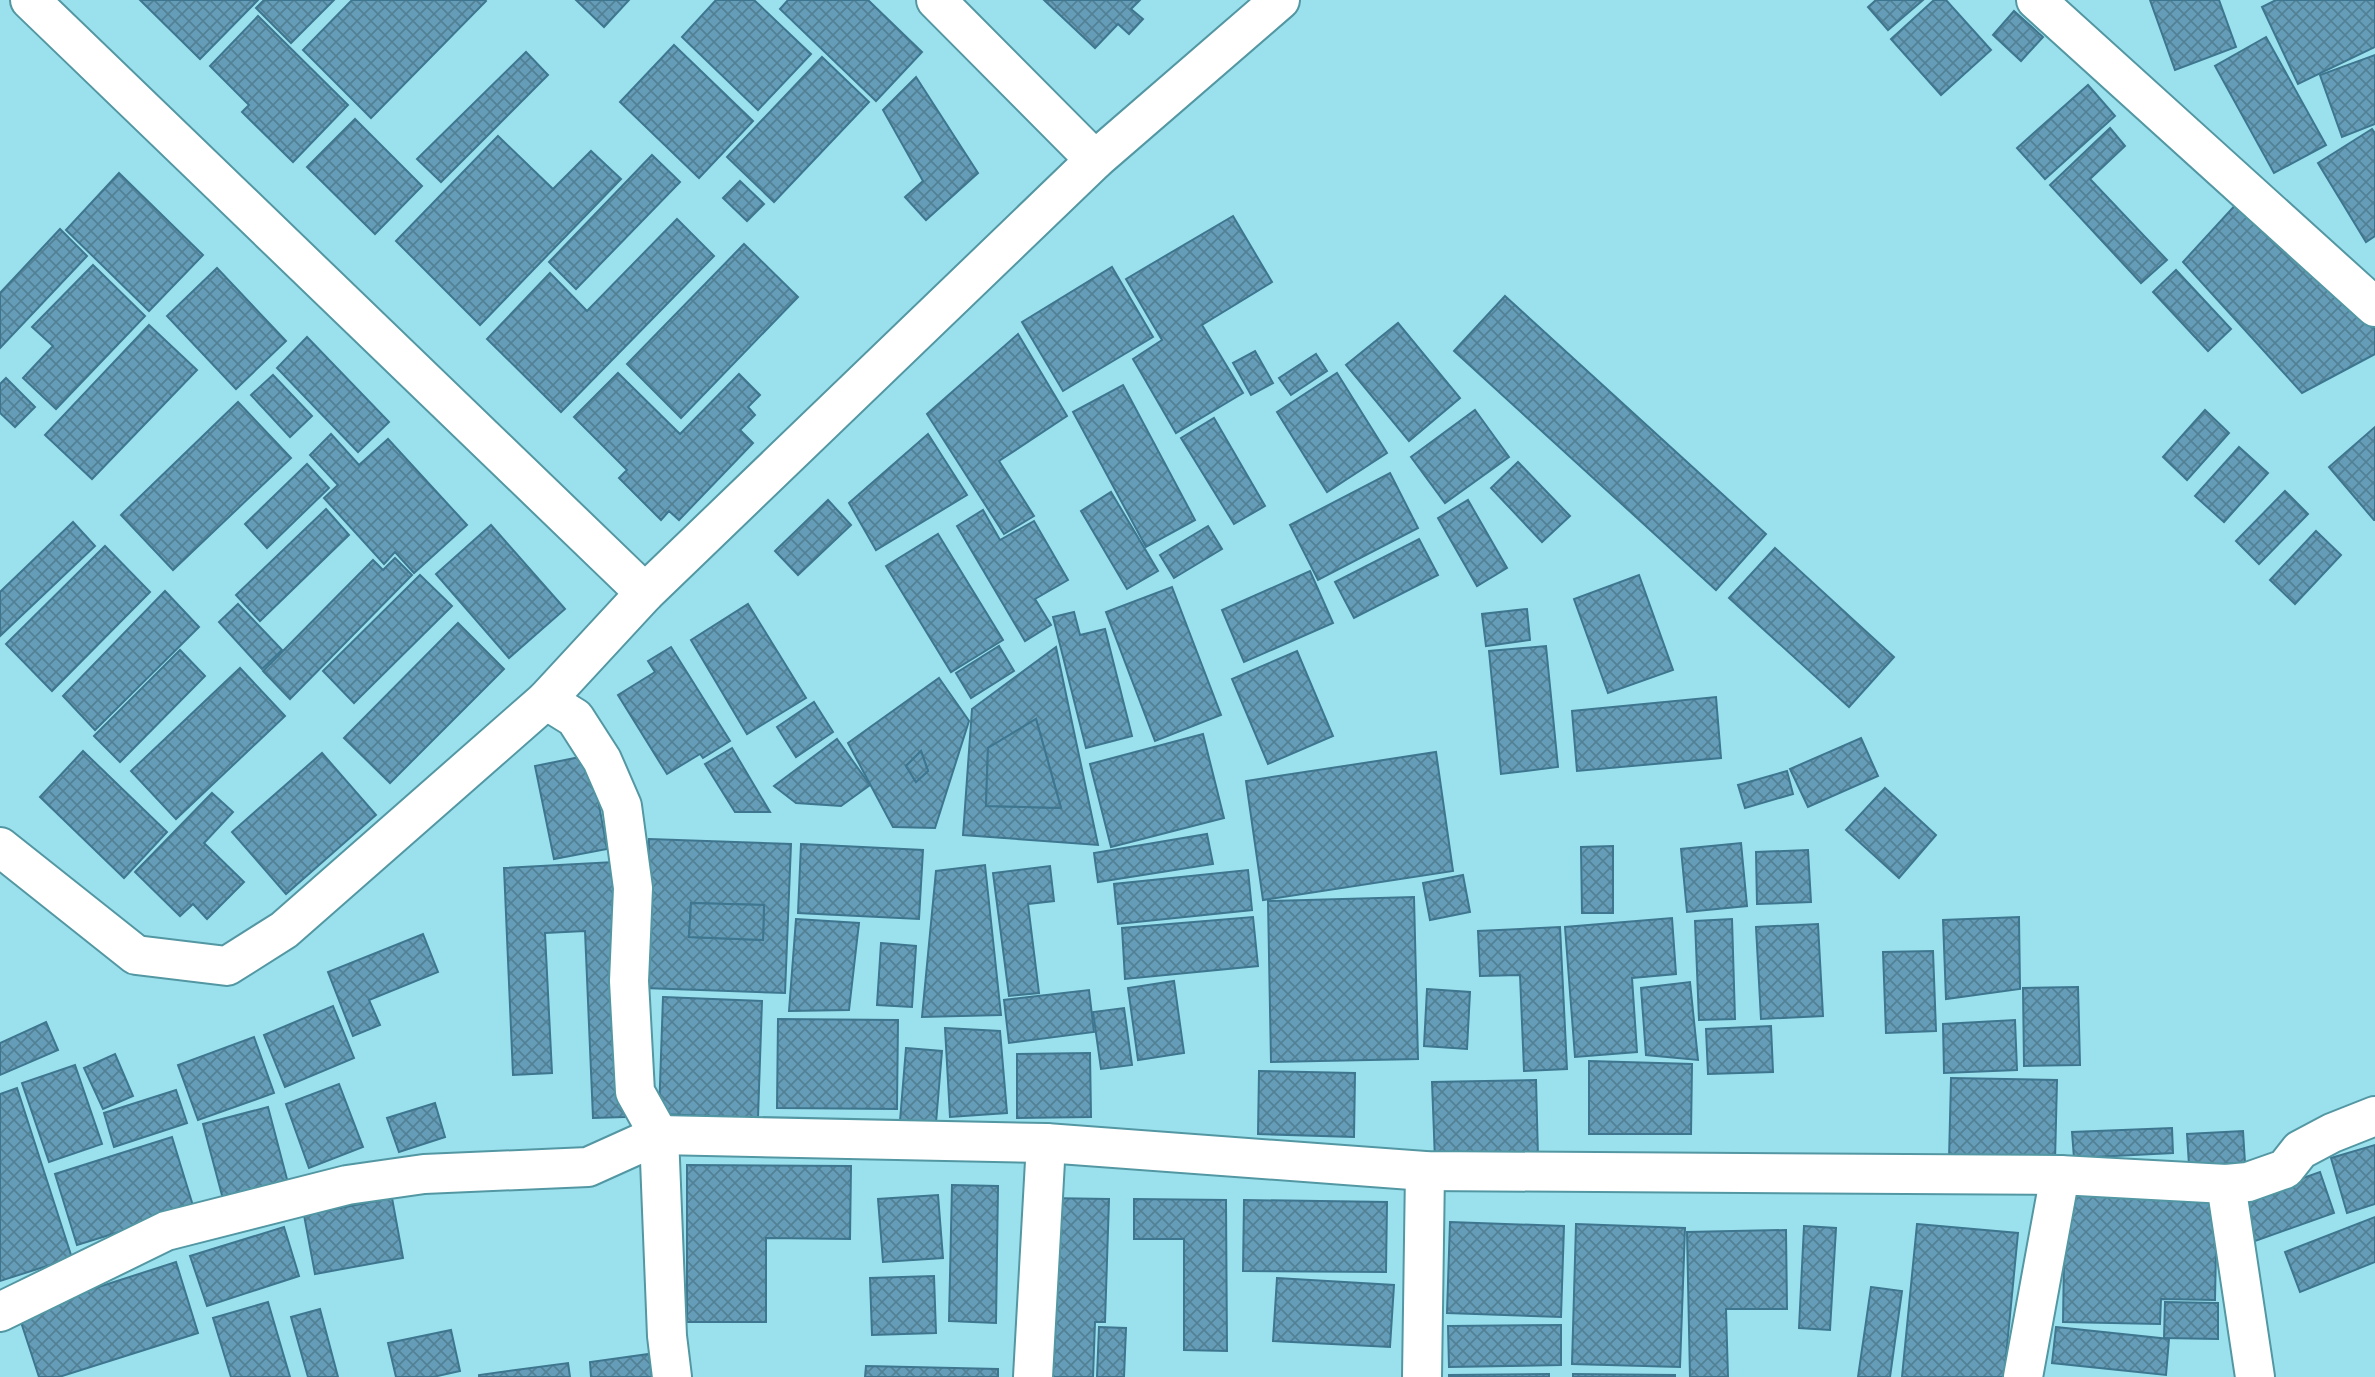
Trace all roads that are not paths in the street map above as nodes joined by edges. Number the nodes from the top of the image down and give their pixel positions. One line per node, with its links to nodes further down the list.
1 (30, 0): 7 (street)
2 (936, 0): 5 (street)
3 (1280, 0): 5 (street)
4 (2036, 0): 6 (street)
5 (1095, 160): 7 (street)
6 (2375, 307)
7 (645, 593): 8 (street)
8 (546, 700): 9 (street); 11 (street)
9 (0, 847)
10 (2375, 1116): 15 (street)
11 (659, 1135): 12 (street); 16 (street); 17 (street)
12 (1046, 1143): 13 (street); 18 (street)
13 (1425, 1171): 14 (street); 19 (street)
14 (2060, 1175): 15 (street); 20 (street)
15 (2226, 1184): 21 (street)
16 (0, 1312)
17 (672, 1377)
18 (1033, 1377)
19 (1422, 1377)
20 (2023, 1377)
21 (2255, 1377)

